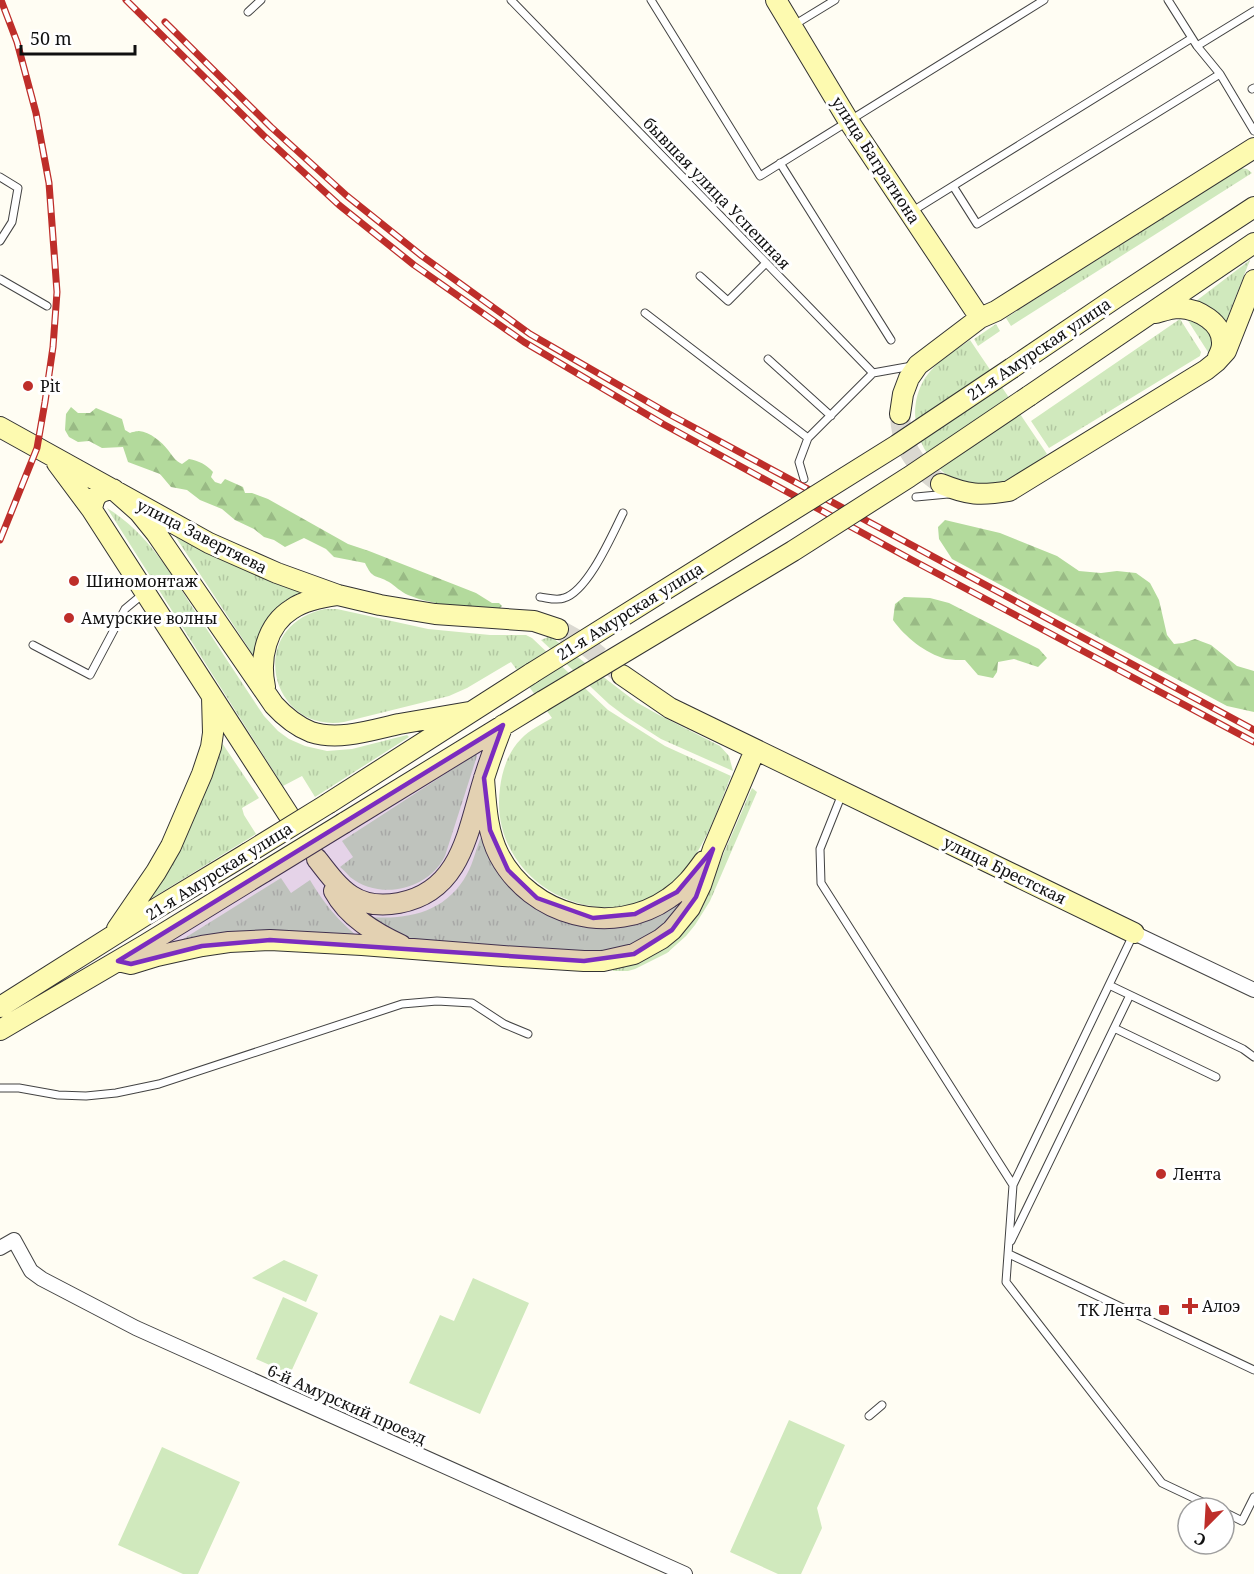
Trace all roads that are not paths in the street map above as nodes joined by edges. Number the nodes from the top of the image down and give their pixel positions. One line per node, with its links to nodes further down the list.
1 (261, 0): 9 (lane)
2 (511, 0): 23 (lane, бывшая улица Успешная)
3 (651, 0): 16 (lane)
4 (776, 0): 10 (main road, улица Багратиона)
5 (835, 0): 10 (lane)
6 (1044, 0): 14 (lane)
7 (1168, 0): 11 (lane)
8 (1254, 11): 12 (lane)
9 (248, 12)
10 (792, 26): 14 (main road, улица Багратиона)
11 (1192, 38): 12 (lane); 18 (lane)
12 (1197, 46): 13 (lane)
13 (1220, 74): 15 (lane); 18 (lane)
14 (848, 120): 16 (lane); 20 (main road, улица Багратиона)
15 (1254, 144): 30 (main road)
16 (780, 164): 31 (lane)
17 (0, 177): 21 (lane)
18 (953, 186): 20 (lane)
19 (1254, 207): 56 (main road, 21-я Амурская улица, bridge)
20 (910, 212): 30 (main road, улица Багратиона)
21 (0, 242)
22 (1254, 243): 29 (main road, 21-я Амурская улица)
23 (766, 263): 24 (lane); 35 (lane, бывшая улица Успешная)
24 (700, 276)
25 (0, 279): 27 (lane)
26 (1254, 280): 33 (main road)
27 (47, 306)
28 (645, 313): 39 (lane)
29 (1148, 315): 33 (main road); 57 (main road, 21-я Амурская улица, bridge)
30 (980, 318): 34 (main road)
31 (891, 340)
32 (768, 359): 37 (lane)
33 (1216, 362): 44 (main road)
34 (918, 365): 35 (lane); 36 (main road)
35 (873, 373): 37 (lane)
36 (900, 414)
37 (831, 416): 39 (lane)
38 (0, 427): 40 (main road, улица Завертяева)
39 (808, 438): 41 (lane)
40 (53, 457): 43 (main road, улица Завертяева); 46 (main road)
41 (804, 478)
42 (941, 484): 44 (main road)
43 (113, 489): 46 (main road); 48 (main road, улица Завертяева); 54 (main road)
44 (962, 492): 45 (lane)
45 (916, 497)
46 (92, 510): 49 (main road)
47 (622, 513): 50 (lane)
48 (338, 595): 51 (main road, улица Завертяева); 54 (main road)
49 (148, 596): 52 (lane); 55 (main road)
50 (540, 597)
51 (558, 629)
52 (33, 645)
53 (622, 675): 58 (main road)
54 (266, 693): 56 (main road)
55 (212, 694): 61 (main road); 64 (main road)
56 (469, 712): 64 (main road, 21-я Амурская улица, bridge)
57 (503, 725): 59 (main road); 66 (main road, 21-я Амурская улица, bridge)
58 (755, 750): 60 (main road, улица Брестская); 62 (main road)
59 (484, 778): 62 (main road); 65 (main road)
60 (843, 791): 63 (main road, улица Брестская); 77 (lane)
61 (288, 814)
62 (713, 849): 65 (main road)
63 (1134, 933): 67 (lane); 68 (street, улица Брестская)
64 (111, 938): 70 (main road, 21-я Амурская улица)
65 (412, 950): 66 (main road)
66 (118, 961): 72 (main road, 21-я Амурская улица)
67 (1109, 985): 69 (lane); 77 (lane)
68 (1254, 990)
69 (1130, 995): 71 (lane); 74 (lane)
70 (0, 1007)
71 (1114, 1028): 75 (lane); 78 (lane)
72 (0, 1030)
73 (528, 1035): 76 (lane)
74 (1254, 1057)
75 (1216, 1077)
76 (0, 1088)
77 (1013, 1185): 78 (lane)
78 (1009, 1245): 80 (lane)
79 (0, 1248): 87 (street, 6-й Амурский проезд)
80 (1009, 1254): 81 (lane); 84 (lane)
81 (1254, 1370)
82 (882, 1405): 83 (lane)
83 (869, 1416)
84 (1190, 1496)
85 (1254, 1497): 86 (lane)
86 (1236, 1518)
87 (686, 1574)

